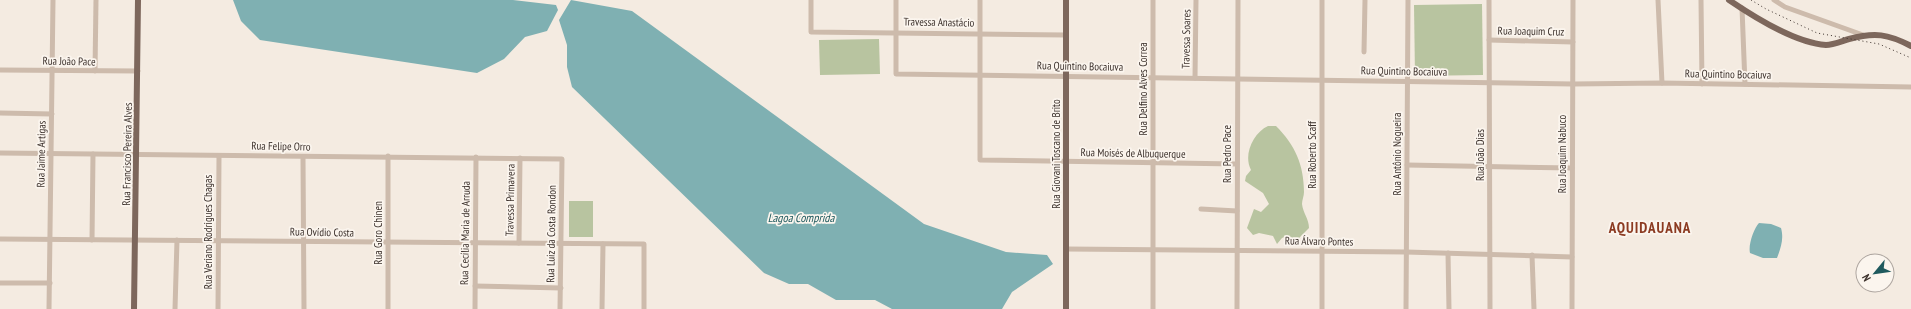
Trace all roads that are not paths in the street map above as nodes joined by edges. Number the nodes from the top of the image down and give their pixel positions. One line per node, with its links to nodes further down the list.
1 (53, 0): 30 (street, Rua Jaime Artigas)
2 (96, 0): 31 (street)
3 (138, 0): 32 (main road, Rua Francisco Pereira Alves)
4 (811, 0): 21 (street, Travessa Anastácio)
5 (896, 0): 21 (street)
6 (980, 0): 22 (street)
7 (1066, 0): 23 (main road, Rua Giovani Toscano de Brito)
8 (1153, 0): 35 (street, Rua Delfino Alves Correa)
9 (1196, 0): 36 (street, Travessa Soares)
10 (1238, 0): 37 (street, Rua Pedro Pace)
11 (1322, 0): 38 (street, Rua Roberto Scaff)
12 (1365, 0): 28 (street)
13 (1408, 0): 39 (street, Rua Antônio Nogueira)
14 (1489, 0): 25 (street, Rua João Dias)
15 (1573, 0): 26 (street, Rua Joaquim Nabuco)
16 (1658, 0): 41 (street)
17 (1701, 0): 43 (street)
18 (1729, 0): 20 (main road)
19 (1774, 0): 24 (street)
20 (1742, 8): 24 (main road); 44 (street)
21 (896, 32): 22 (street, Travessa Anastácio); 33 (street, Rua Quintino Bocaiuva)
22 (980, 32): 23 (street, Travessa Anastácio); 33 (street)
23 (1066, 34): 34 (main road, Rua Giovani Toscano de Brito)
24 (1863, 35): 27 (main road)
25 (1489, 40): 26 (street, Rua Joaquim Cruz); 40 (street, Rua João Dias)
26 (1573, 42): 42 (street, Rua Joaquim Nabuco)
27 (1911, 46)
28 (1364, 52)
29 (0, 70): 30 (street, Rua João Pace)
30 (52, 70): 31 (street, Rua João Pace); 47 (street, Rua Jaime Artigas)
31 (95, 71): 32 (street, Rua João Pace)
32 (138, 71): 51 (main road, Rua Francisco Pereira Alves)
33 (980, 75): 34 (street, Rua Quintino Bocaiuva); 58 (street, Rua Moisés de Albuquerque)
34 (1066, 76): 35 (street, Rua Quintino Bocaiuva); 58 (main road, Rua Giovani Toscano de Brito)
35 (1153, 78): 36 (street, Rua Quintino Bocaiuva); 59 (street, Rua Delfino Alves Correa)
36 (1195, 78): 37 (street, Rua Quintino Bocaiuva)
37 (1237, 79): 38 (street, Rua Quintino Bocaiuva); 60 (street, Rua Pedro Pace)
38 (1322, 80): 39 (street, Rua Quintino Bocaiuva); 81 (street, Rua Roberto Scaff)
39 (1407, 82): 40 (street, Rua Quintino Bocaiuva); 61 (street, Rua Antônio Nogueira)
40 (1490, 83): 42 (street, Rua Quintino Bocaiuva); 62 (street, Rua João Dias)
41 (1662, 83): 42 (street, Rua Quintino Bocaiuva); 43 (street, Rua Quintino Bocaiuva)
42 (1573, 84): 63 (street, Rua Joaquim Nabuco)
43 (1702, 84): 44 (street, Rua Quintino Bocaiuva)
44 (1745, 84): 45 (street, Rua Quintino Bocaiuva)
45 (1911, 87)
46 (0, 113): 47 (street)
47 (52, 114): 49 (street, Rua Jaime Artigas)
48 (0, 153): 49 (street, Rua Felipe Orro)
49 (51, 154): 50 (street, Rua Felipe Orro); 67 (street, Rua Jaime Artigas)
50 (93, 154): 51 (street, Rua Felipe Orro); 68 (street)
51 (137, 155): 52 (street, Rua Felipe Orro); 69 (main road, Rua Francisco Pereira Alves)
52 (219, 156): 54 (street, Rua Felipe Orro); 71 (street, Rua Veriano Rodrigues Chagas)
53 (388, 156): 54 (street, Rua Felipe Orro); 55 (street, Rua Felipe Orro); 73 (street, Rua Goro Chinen)
54 (303, 157): 72 (street)
55 (476, 158): 56 (street, Rua Felipe Orro); 74 (street, Rua Cecília Maria de Arruda)
56 (520, 158): 57 (street, Rua Felipe Orro); 75 (street, Travessa Primavera)
57 (562, 158): 76 (street, Rua Luiz da Costa Rondon)
58 (1066, 162): 59 (street, Rua Moisés de Albuquerque); 78 (main road, Rua Giovani Toscano de Brito)
59 (1153, 163): 60 (street, Rua Moisés de Albuquerque); 79 (street, Rua Delfino Alves Correa)
60 (1237, 164): 65 (street, Rua Pedro Pace)
61 (1407, 165): 62 (street); 82 (street, Rua Antônio Nogueira)
62 (1490, 166): 63 (street); 84 (street, Rua João Dias)
63 (1572, 168): 86 (street, Rua Joaquim Nabuco)
64 (1201, 209): 65 (street)
65 (1237, 211): 80 (street, Rua Pedro Pace)
66 (0, 239): 67 (street, Rua Ovídio Costa)
67 (50, 239): 68 (street, Rua Ovídio Costa); 88 (street, Rua Jaime Artigas)
68 (92, 240): 69 (street, Rua Ovídio Costa)
69 (136, 240): 70 (street, Rua Ovídio Costa); 92 (main road, Rua Francisco Pereira Alves)
70 (177, 240): 71 (street, Rua Ovídio Costa); 93 (street)
71 (218, 241): 72 (street, Rua Ovídio Costa); 94 (street, Rua Veriano Rodrigues Chagas)
72 (304, 242): 73 (street, Rua Ovídio Costa); 95 (street)
73 (388, 242): 74 (street, Rua Ovídio Costa); 96 (street, Rua Goro Chinen)
74 (475, 242): 75 (street, Rua Ovídio Costa); 89 (street, Rua Cecília Maria de Arruda)
75 (519, 243): 76 (street, Rua Ovídio Costa)
76 (561, 244): 77 (street, Rua Ovídio Costa); 90 (street, Rua Luiz da Costa Rondon)
77 (603, 244): 99 (street); 100 (street, Rua Ovídio Costa)
78 (1066, 249): 79 (street, Rua Álvaro Pontes); 101 (main road, Rua Giovani Toscano de Brito)
79 (1154, 250): 80 (street, Rua Álvaro Pontes); 102 (street, Rua Delfino Alves Correa)
80 (1237, 250): 81 (street, Rua Álvaro Pontes); 103 (street, Rua Pedro Pace)
81 (1322, 251): 82 (street, Rua Álvaro Pontes); 104 (street, Rua Roberto Scaff)
82 (1406, 252): 83 (street, Rua Álvaro Pontes); 105 (street, Rua Antônio Nogueira)
83 (1448, 253): 84 (street, Rua Álvaro Pontes); 106 (street)
84 (1491, 254): 85 (street, Rua Álvaro Pontes); 107 (street, Rua João Dias)
85 (1532, 256): 86 (street, Rua Álvaro Pontes); 108 (street)
86 (1572, 256): 109 (street, Rua Joaquim Nabuco)
87 (0, 283): 88 (street)
88 (50, 283): 91 (street, Rua Jaime Artigas)
89 (475, 286): 90 (street); 97 (street, Rua Cecília Maria de Arruda)
90 (561, 288): 98 (street, Rua Luiz da Costa Rondon)
91 (49, 309)
92 (134, 309)
93 (175, 309)
94 (218, 309)
95 (304, 309)
96 (388, 309)
97 (474, 309)
98 (560, 309)
99 (602, 309)
100 (644, 309)
101 (1066, 309)
102 (1153, 309)
103 (1236, 309)
104 (1322, 309)
105 (1406, 309)
106 (1449, 309)
107 (1490, 309)
108 (1534, 309)
109 (1572, 309)

